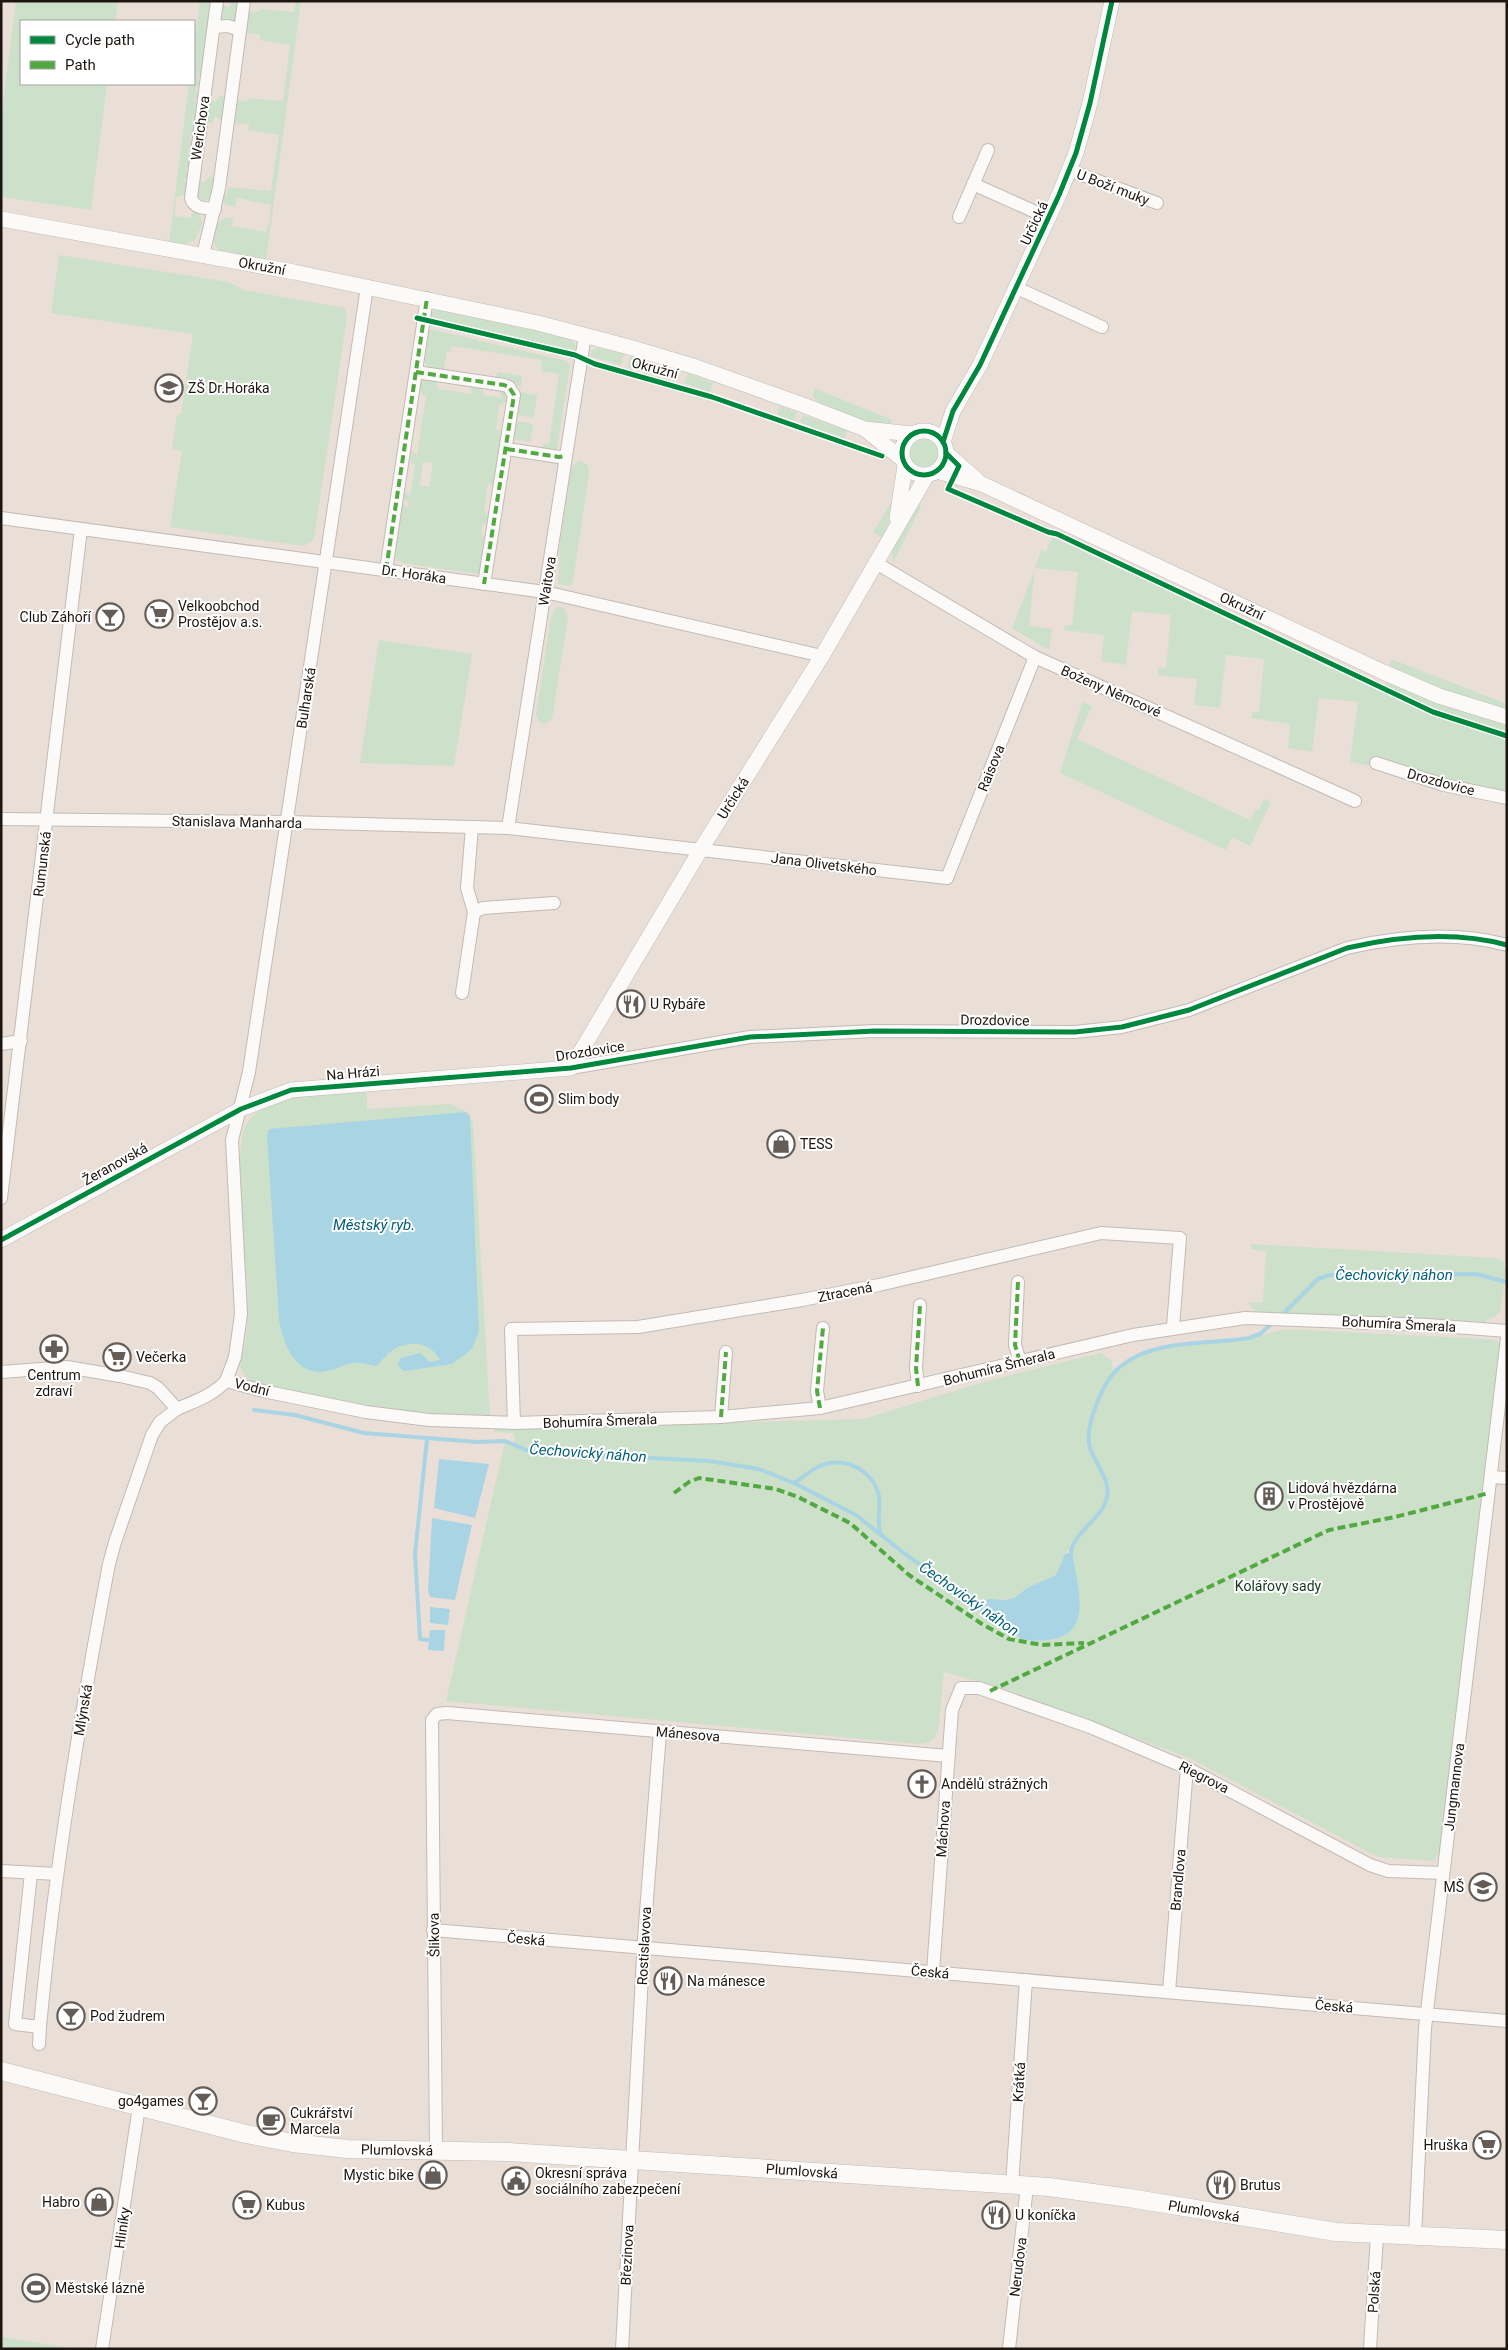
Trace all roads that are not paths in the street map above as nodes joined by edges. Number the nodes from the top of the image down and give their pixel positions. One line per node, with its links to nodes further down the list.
1 (217, 1): 4 (street, Werichova)
2 (244, 1): 5 (street, Werichova)
3 (1112, 1): 7 (street, Určická)
4 (214, 27): 5 (street); 10 (street, Werichova)
5 (240, 30): 10 (street, Werichova)
6 (988, 150): 8 (street)
7 (1069, 170): 9 (street, U Boží muky); 12 (street, Určická)
8 (973, 184): 11 (street); 12 (street)
9 (1157, 203)
10 (215, 209): 14 (street, Werichova)
11 (959, 217)
12 (1049, 218): 16 (street, Určická)
13 (1, 219): 14 (street, Okružní)
14 (202, 255): 15 (street, Okružní)
15 (367, 286): 17 (street, Okružní); 33 (street, Bulharská)
16 (1017, 288): 18 (street); 21 (street, Určická)
17 (427, 298): 19 (street, Okružní); 20 (street)
18 (1102, 327)
19 (586, 335): 22 (street, Okružní); 26 (street, Waitova)
20 (416, 372): 25 (street); 35 (street)
21 (953, 411): 23 (street, Určická); 24 (street, Určická)
22 (865, 429): 23 (street, Okružní); 27 (street, Okružní)
23 (918, 432): 24 (street); 27 (street)
24 (944, 447): 28 (street); 29 (street, Okružní)
25 (507, 449): 26 (street); 36 (street)
26 (566, 456): 37 (street, Waitova)
27 (904, 462): 28 (street); 32 (street, Určická)
28 (932, 473): 29 (street, Okružní); 32 (street, Určická)
29 (982, 484): 40 (street, Okružní)
30 (1, 518): 31 (street, Dr. Horáka)
31 (81, 529): 33 (street, Dr. Horáka); 45 (street, Rumunská)
32 (895, 529): 34 (street, Určická)
33 (326, 562): 35 (street, Dr. Horáka); 46 (street, Bulharská)
34 (876, 563): 38 (street, Určická); 39 (street, Boženy Němcové)
35 (386, 570): 36 (street, Dr. Horáka)
36 (484, 584): 37 (street, Dr. Horáka)
37 (545, 592): 38 (street, Dr. Horáka); 48 (street, Waitova)
38 (822, 656): 49 (street, Určická)
39 (1035, 657): 43 (street, Boženy Němcové); 50 (street, Raisova)
40 (1507, 716)
41 (1376, 763): 42 (street, Drozdovice)
42 (1507, 798)
43 (1355, 801)
44 (1, 819): 45 (street, Stanislava Manharda)
45 (47, 820): 46 (street, Stanislava Manharda); 55 (street, Rumunská)
46 (287, 822): 47 (street, Stanislava Manharda); 59 (street, Bulharská)
47 (472, 827): 48 (street, Stanislava Manharda); 52 (street)
48 (508, 828): 49 (street, Stanislava Manharda)
49 (702, 849): 50 (street, Jana Olivetského); 57 (street, Určická)
50 (947, 878)
51 (554, 903): 52 (street)
52 (474, 912): 54 (street)
53 (1507, 945): 57 (street, Drozdovice)
54 (462, 993)
55 (21, 1041): 56 (street); 60 (street, Rumunská)
56 (1, 1044)
57 (571, 1068): 58 (street, Drozdovice)
58 (470, 1076): 59 (street, Na Hrázi)
59 (241, 1109): 61 (street, Žeranovská); 71 (street)
60 (1, 1198)
61 (1, 1240)
62 (1018, 1282): 69 (street)
63 (920, 1305): 72 (street)
64 (823, 1328): 73 (street)
65 (1172, 1328): 66 (street, Bohumíra Šmerala); 69 (street, Bohumíra Šmerala); 77 (street, Ztracená)
66 (1507, 1331)
67 (1507, 1338): 78 (street, Jungmannova)
68 (726, 1352): 75 (street)
69 (1020, 1362): 72 (street, Bohumíra Šmerala)
70 (1, 1372): 74 (street)
71 (226, 1381): 74 (street, Vodní); 76 (street, Vodní)
72 (918, 1386): 73 (street, Bohumíra Šmerala)
73 (820, 1408): 75 (street, Bohumíra Šmerala)
74 (176, 1409): 88 (street, Mlýnská)
75 (721, 1417): 77 (street, Bohumíra Šmerala)
76 (492, 1423): 77 (street, Bohumíra Šmerala)
77 (514, 1423)
78 (1491, 1477): 79 (street); 87 (street, Jungmannova)
79 (1507, 1478)
80 (961, 1688): 83 (street, Máchova); 84 (street, Riegrova)
81 (432, 1720): 82 (street, Mánesova); 89 (street, Šlikova)
82 (660, 1732): 83 (street, Mánesova); 90 (street, Rostislavova)
83 (948, 1756): 91 (street, Máchova)
84 (1187, 1768): 87 (street, Riegrova); 93 (street, Brandlova)
85 (1, 1871): 86 (street)
86 (31, 1873): 88 (street); 96 (street)
87 (1443, 1873): 94 (street, Jungmannova)
88 (57, 1874): 96 (street, Mlýnská)
89 (434, 1930): 90 (street, Česká); 100 (street, Šlikova)
90 (644, 1949): 91 (street, Česká); 101 (street, Rostislavova)
91 (933, 1972): 92 (street, Česká)
92 (1026, 1980): 93 (street, Česká); 102 (street, Krátká)
93 (1169, 1992): 94 (street, Česká)
94 (1426, 2014): 95 (street, Česká); 104 (street, Jungmannova)
95 (1507, 2021)
96 (40, 2027): 97 (street, Mlýnská)
97 (39, 2044)
98 (1, 2071): 99 (main road, Plumlovská)
99 (139, 2107): 100 (main road, Plumlovská); 106 (street, Hliníky)
100 (436, 2150): 101 (main road, Plumlovská)
101 (633, 2160): 102 (main road, Plumlovská); 107 (street, Březinova)
102 (1019, 2185): 103 (main road, Plumlovská); 108 (street, Nerudova)
103 (1377, 2235): 104 (main road, Plumlovská); 109 (street, Polská)
104 (1415, 2236): 105 (main road, Plumlovská)
105 (1507, 2240)
106 (102, 2349)
107 (622, 2349)
108 (1009, 2349)
109 (1370, 2349)

